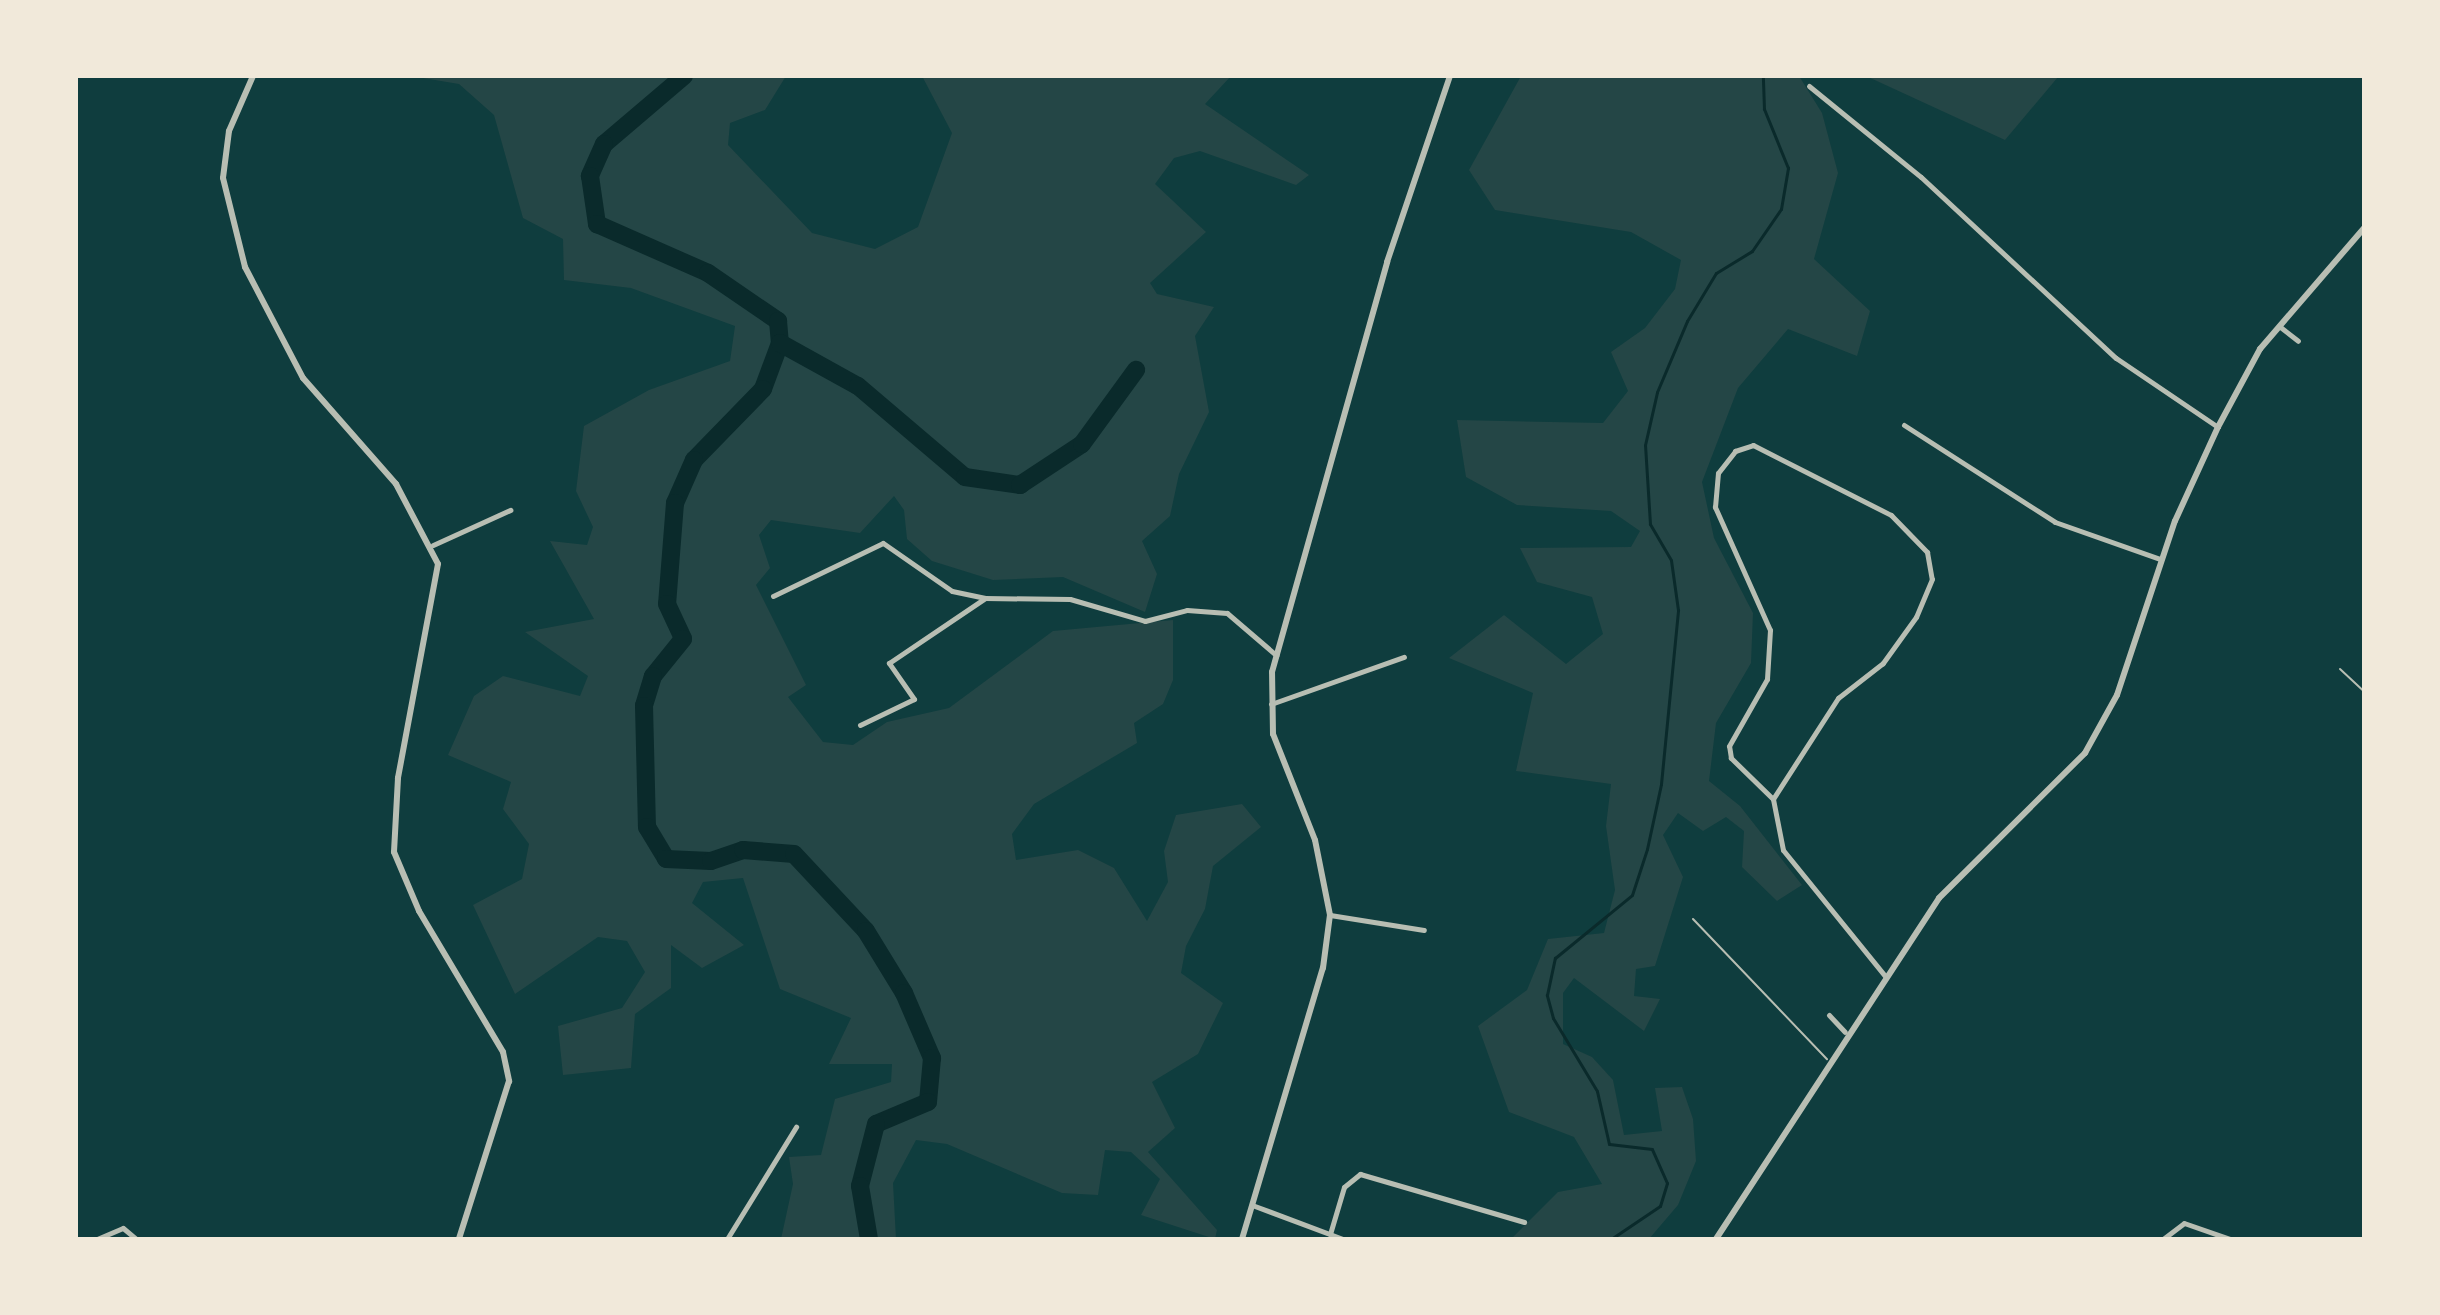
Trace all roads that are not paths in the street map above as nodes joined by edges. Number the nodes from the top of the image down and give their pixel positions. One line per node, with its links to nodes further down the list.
1 (253, 76): 10 (street)
2 (1450, 76): 14 (street)
3 (1809, 86): 8 (street)
4 (2364, 228): 5 (street)
5 (2279, 326): 6 (street); 8 (street)
6 (2298, 341)
7 (1904, 425): 11 (street)
8 (2218, 427): 11 (street)
9 (510, 510): 10 (street)
10 (433, 545): 34 (street)
11 (2160, 559): 24 (street)
12 (773, 596): 13 (street)
13 (985, 598): 14 (street); 19 (street)
14 (1276, 655): 18 (street)
15 (1404, 657): 18 (street)
16 (2340, 669): 17 (lane)
17 (2364, 691)
18 (1270, 704): 21 (street)
19 (860, 725)
20 (1773, 799): 20 (street); 24 (street)
21 (1330, 915): 23 (street); 29 (street)
22 (1693, 919): 27 (lane)
23 (1424, 930)
24 (1885, 976): 26 (street)
25 (1829, 1015): 26 (street)
26 (1845, 1032): 27 (street)
27 (1827, 1059): 38 (street)
28 (796, 1127): 35 (street)
29 (1251, 1205): 31 (street); 36 (street)
30 (1524, 1222): 31 (street)
31 (1330, 1234): 37 (street)
32 (97, 1239): 33 (street)
33 (136, 1239)
34 (459, 1239)
35 (727, 1239)
36 (1242, 1239)
37 (1343, 1239)
38 (1716, 1239)
39 (2163, 1239): 40 (street)
40 (2230, 1239)

